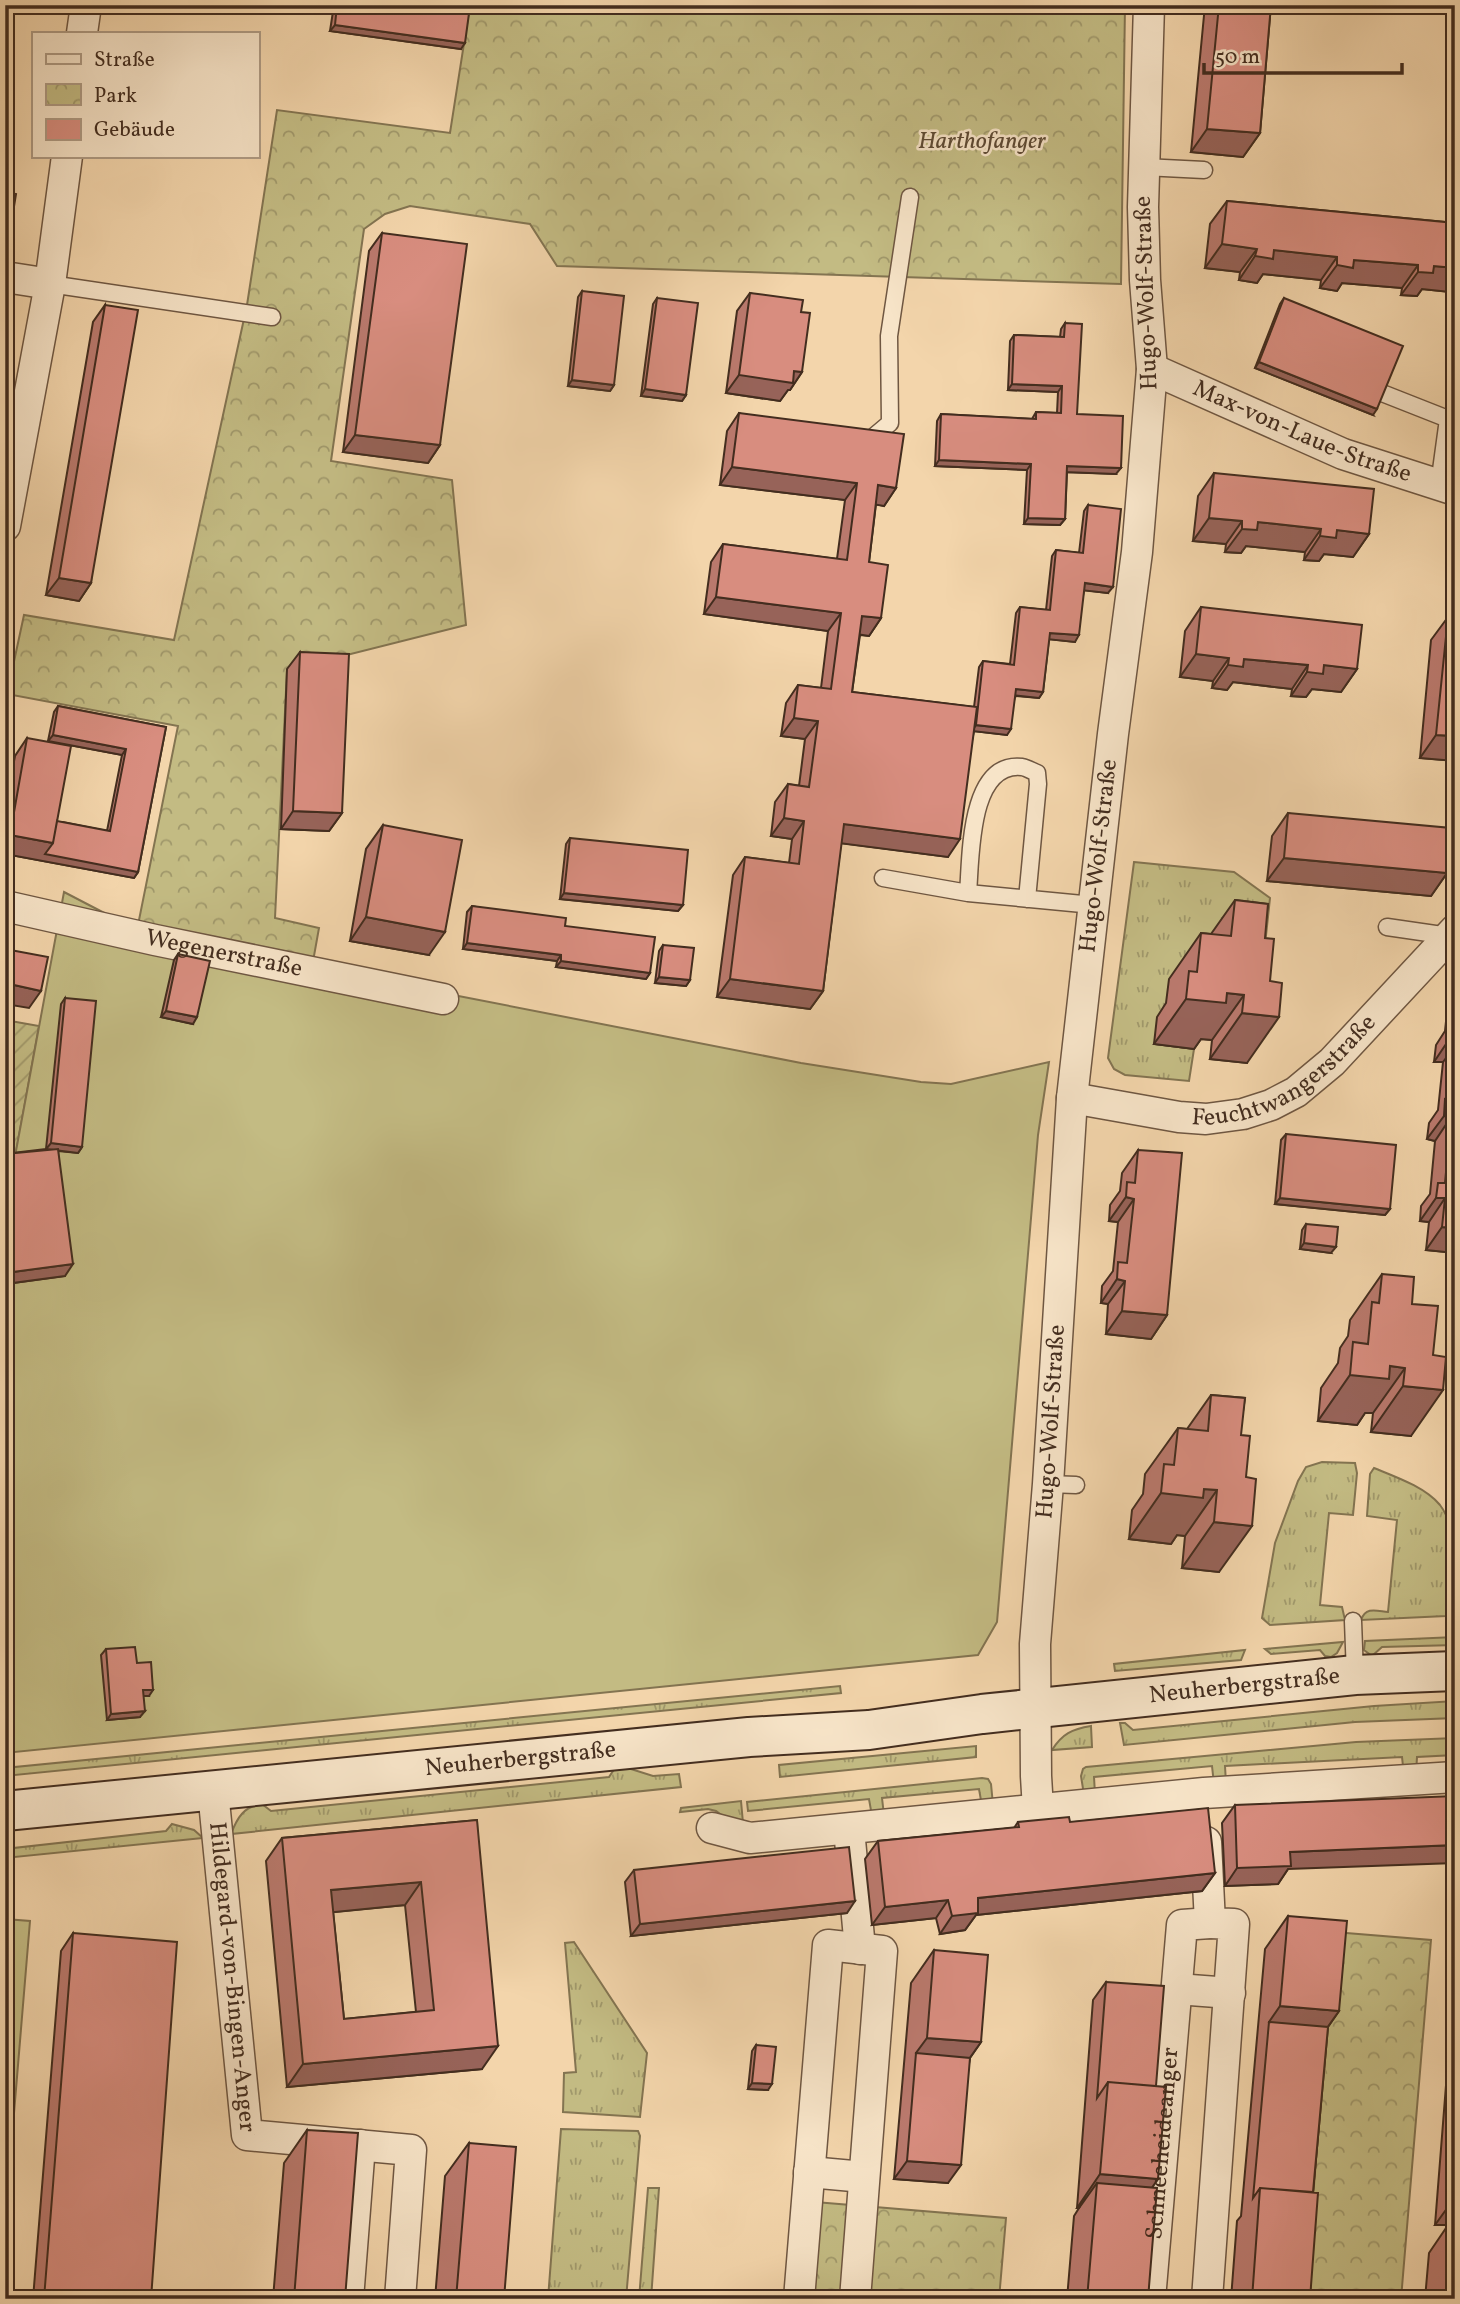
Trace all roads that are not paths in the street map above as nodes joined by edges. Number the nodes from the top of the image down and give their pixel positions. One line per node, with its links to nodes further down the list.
1 (86, 5): 3 (street)
2 (1149, 5): 5 (street, Hugo-Wolf-Straße)
3 (82, 32)
4 (67, 158): 9 (street)
5 (1144, 167): 6 (lane); 11 (street, Hugo-Wolf-Straße)
6 (1204, 170)
7 (910, 197): 13 (lane)
8 (5, 277): 9 (street)
9 (50, 284): 10 (lane); 15 (street)
10 (272, 317)
11 (1152, 369): 14 (street, Max-von-Laue-Straße); 19 (street, Hugo-Wolf-Straße)
12 (1382, 393): 14 (lane)
13 (861, 448)
14 (1447, 487)
15 (5, 526)
16 (883, 878): 17 (lane)
17 (968, 893): 18 (lane); 18 (lane)
18 (1027, 899): 19 (lane)
19 (1093, 905): 24 (street, Hugo-Wolf-Straße)
20 (5, 906): 23 (street, Wegenerstraße)
21 (1387, 927): 22 (lane)
22 (1452, 933): 24 (street, Feuchtwangerstraße)
23 (443, 999)
24 (1072, 1098): 28 (street, Hugo-Wolf-Straße)
25 (1353, 1621): 27 (lane)
26 (1455, 1671): 27 (main road, Neuherbergstraße)
27 (1355, 1675): 28 (main road, Neuherbergstraße)
28 (1035, 1709): 30 (main road, Neuherbergstraße); 32 (street)
29 (1455, 1777): 31 (street)
30 (213, 1791): 33 (main road, Neuherbergstraße); 40 (street, Hildegard-von-Bingen-Anger)
31 (1204, 1793): 32 (street); 36 (street)
32 (1038, 1809): 35 (street)
33 (5, 1811)
34 (712, 1828): 35 (street)
35 (849, 1829): 37 (street)
36 (1210, 1923): 38 (street, Schneeheideanger); 39 (street)
37 (860, 1949): 41 (street); 42 (street)
38 (1177, 1989): 39 (street); 47 (street, Schneeheideanger)
39 (1230, 1993): 48 (street)
40 (360, 2145): 43 (street); 44 (street, Hildegard-von-Bingen-Anger)
41 (809, 2172): 42 (street); 45 (street)
42 (864, 2177): 46 (street)
43 (348, 2299)
44 (400, 2299)
45 (799, 2299)
46 (855, 2299)
47 (1150, 2299)
48 (1207, 2299)

